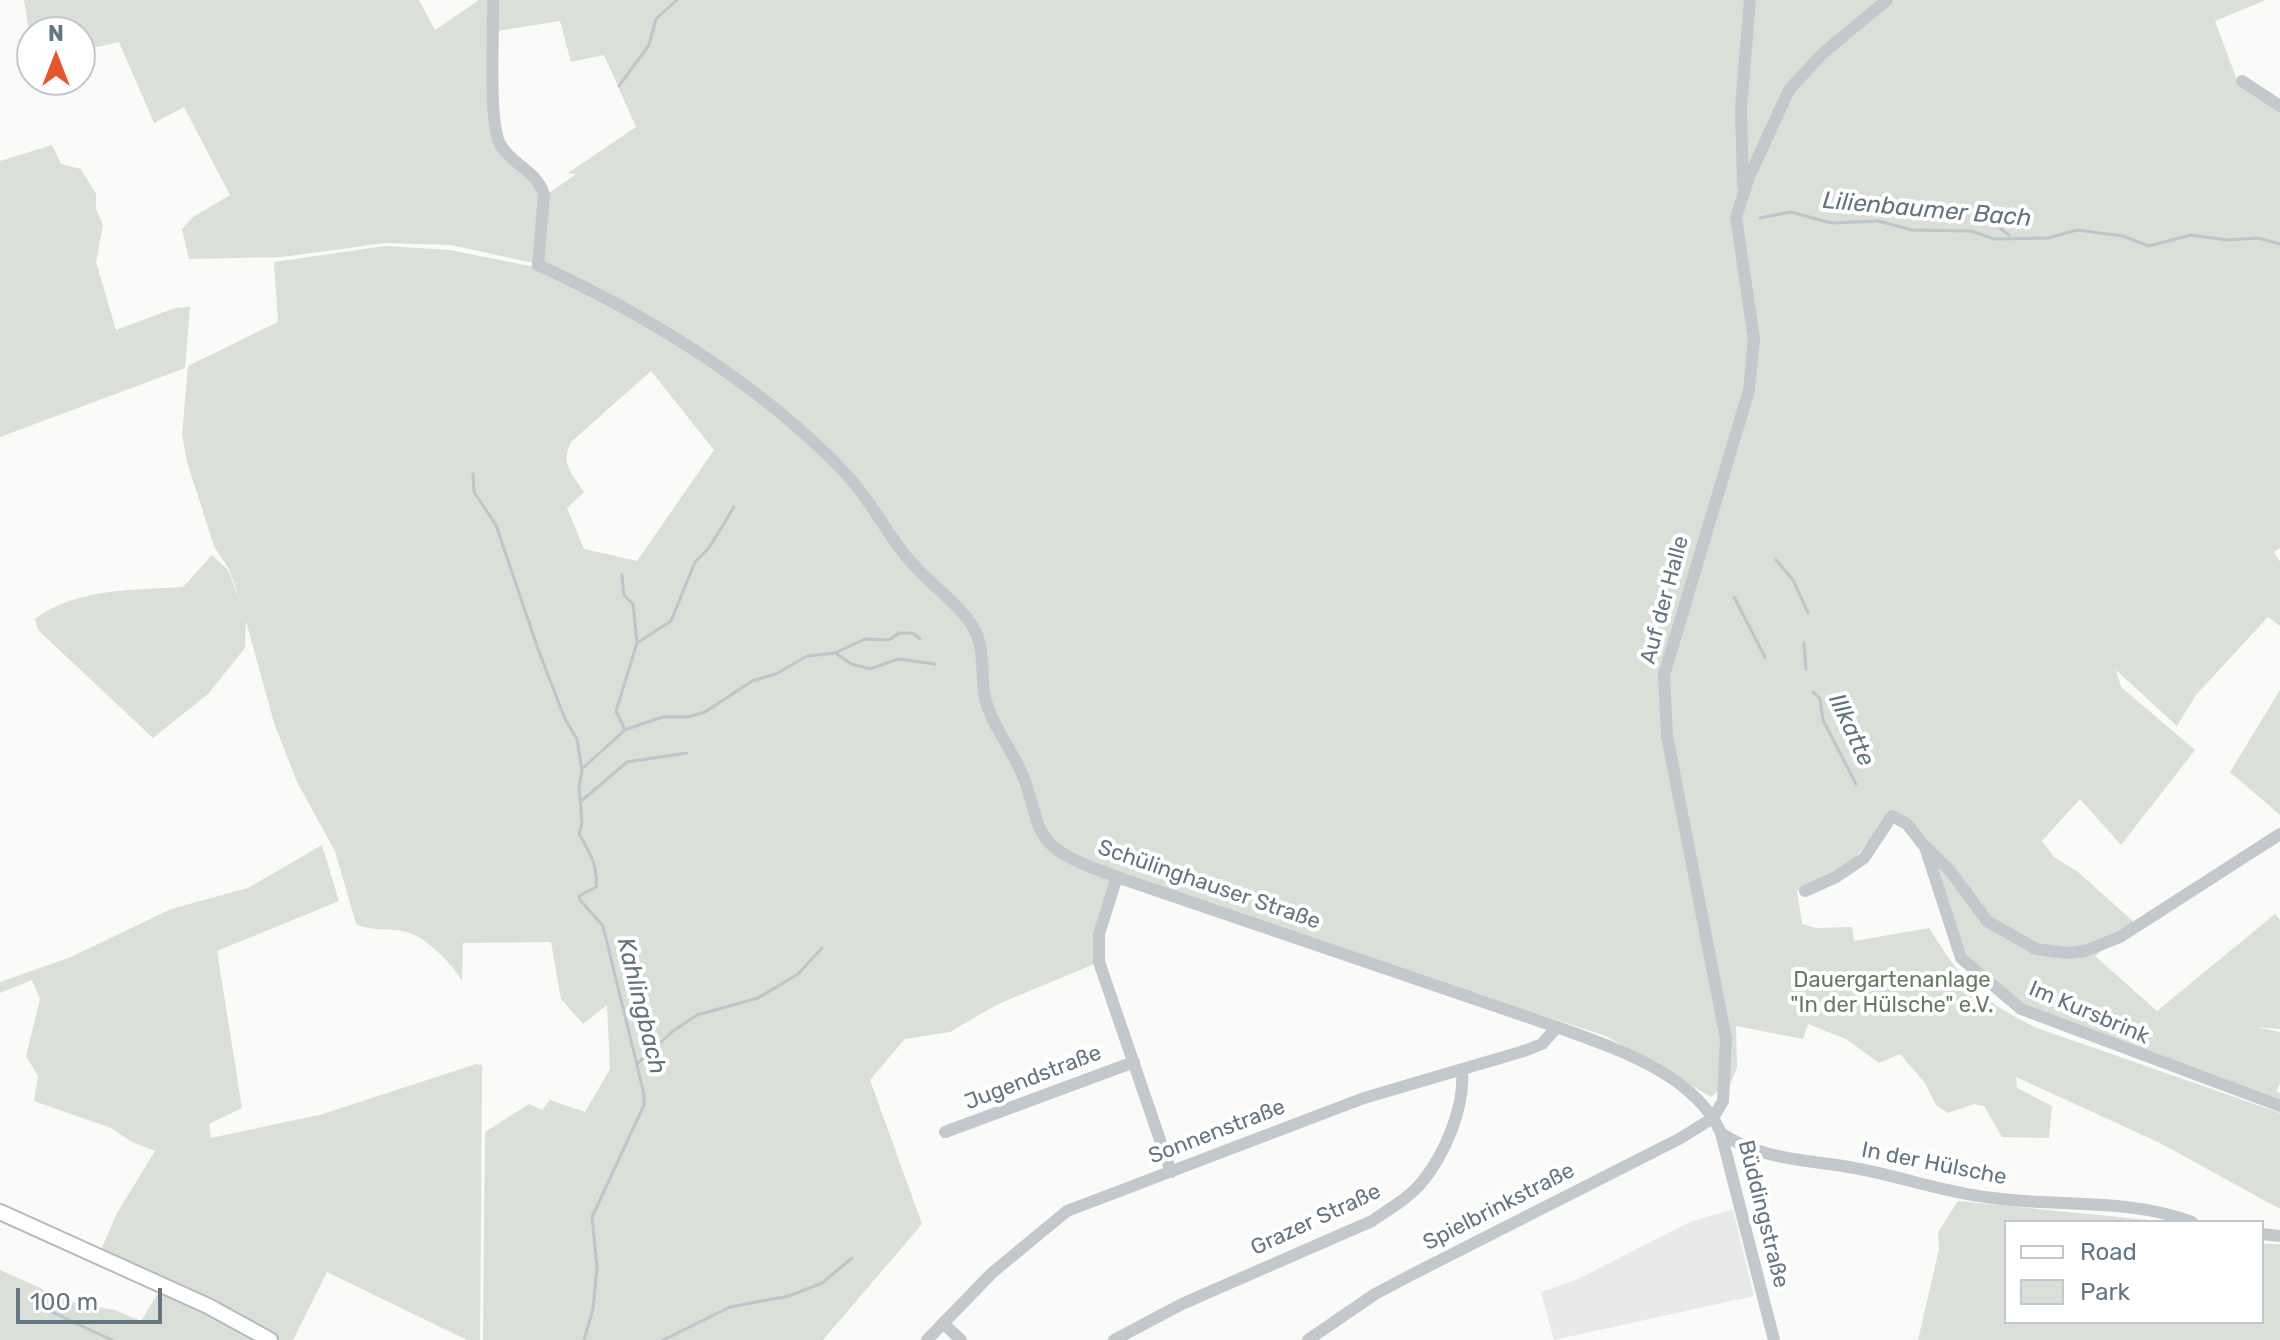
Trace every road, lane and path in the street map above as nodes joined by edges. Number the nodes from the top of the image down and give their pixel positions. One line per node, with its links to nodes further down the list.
1 (493, 0): 9 (street, Schülinghauser Straße)
2 (1750, 0): 6 (street, Auf der Halle)
3 (1887, 0): 6 (street, Auf der Halle)
4 (2242, 81): 5 (street)
5 (2280, 106)
6 (1744, 189): 16 (street, Auf der Halle)
7 (2280, 834): 8 (street, Im Kursbrink)
8 (1924, 844): 10 (street); 15 (street, Im Kursbrink)
9 (1117, 877): 11 (street, Schülinghauser Straße); 12 (street, Jugendstraße)
10 (1805, 891)
11 (1557, 1027): 13 (street, Sonnenstraße); 14 (street, Schülinghauser Straße)
12 (1134, 1062): 17 (street, Jugendstraße); 19 (street, Jugendstraße)
13 (1462, 1071): 19 (street, Sonnenstraße); 26 (street, Grazer Straße)
14 (1702, 1103): 16 (street, Büddingstraße)
15 (2280, 1106)
16 (1713, 1118): 18 (street, Büddingstraße); 27 (street, Spielbrinkstraße)
17 (945, 1132)
18 (1721, 1133): 21 (street, In der Hülsche); 28 (street, Büddingstraße)
19 (1171, 1172): 22 (street, Sonnenstraße)
20 (0, 1212): 23 (main road)
21 (2186, 1220)
22 (944, 1324): 24 (street, Sonnenstraße); 25 (street)
23 (270, 1340)
24 (927, 1340)
25 (961, 1340)
26 (1114, 1340)
27 (1308, 1340)
28 (1774, 1340)

